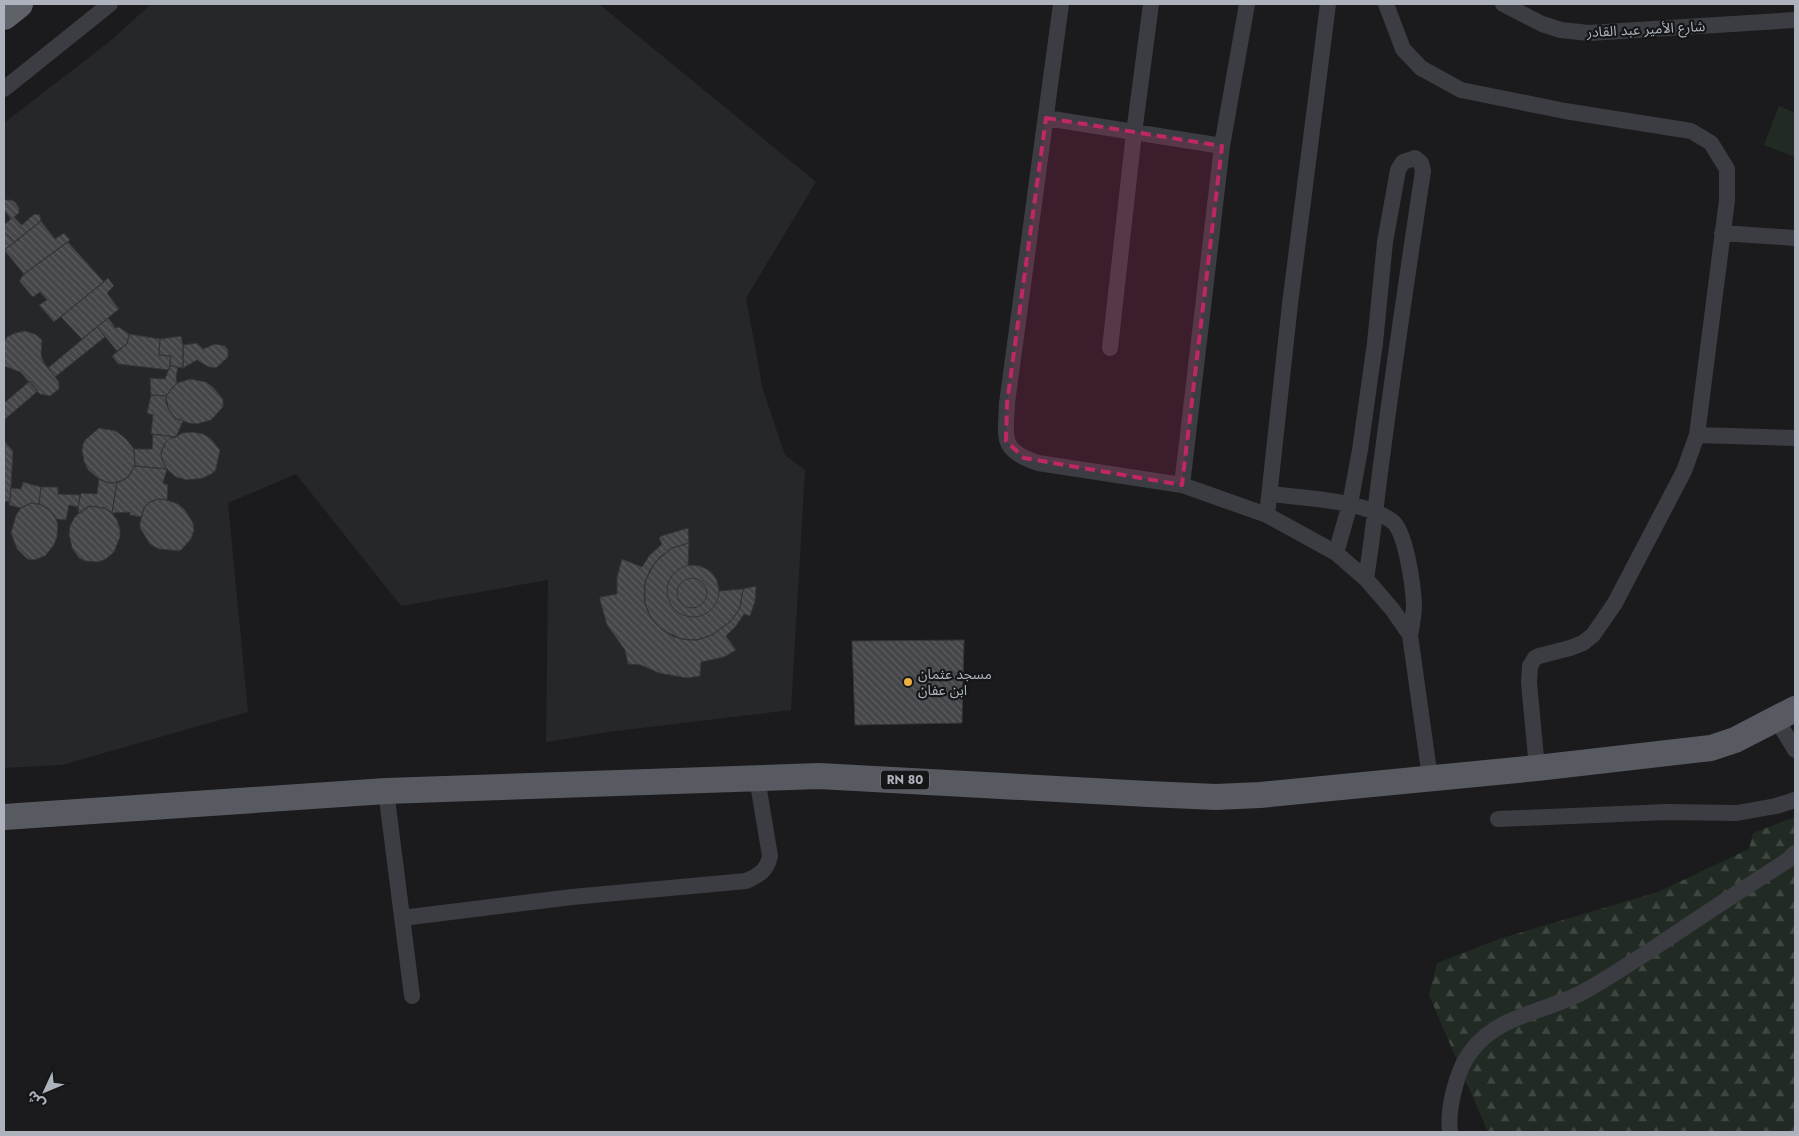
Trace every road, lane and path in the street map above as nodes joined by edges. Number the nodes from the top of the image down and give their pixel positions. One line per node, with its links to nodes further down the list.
1 (19, 4): 9 (highway)
2 (110, 4): 11 (street)
3 (1061, 4): 12 (street)
4 (1151, 4): 13 (street)
5 (1248, 4): 14 (street)
6 (1328, 4): 23 (street)
7 (1386, 4): 15 (street)
8 (1503, 4): 10 (street, شارع الأمير عبد القادر)
9 (4, 16)
10 (1795, 20)
11 (4, 89)
12 (1046, 118): 13 (street); 22 (street)
13 (1134, 133): 14 (street); 19 (street)
14 (1222, 146): 22 (street)
15 (1722, 233): 16 (street); 20 (street)
16 (1795, 238)
17 (1382, 274): 18 (street); 18 (street); 24 (street)
18 (1406, 279): 25 (street)
19 (1110, 348)
20 (1697, 434): 21 (street); 32 (street)
21 (1795, 438)
22 (1182, 485): 26 (street)
23 (1270, 494): 24 (street); 26 (street)
24 (1350, 504): 25 (street); 27 (street)
25 (1376, 512): 28 (street); 29 (street)
26 (1267, 515): 27 (street)
27 (1336, 553): 28 (street)
28 (1366, 579): 29 (street)
29 (1410, 635): 34 (street)
30 (1786, 714): 31 (street); 32 (main road, RN 80)
31 (1795, 750)
32 (1537, 768): 34 (main road, RN 80)
33 (757, 778): 34 (main road, RN 80); 35 (main road, RN 80); 40 (street)
34 (1430, 778)
35 (386, 791): 37 (main road, RN 80); 40 (street)
36 (1795, 800): 38 (street)
37 (4, 817)
38 (1498, 820)
39 (1795, 853): 42 (street)
40 (402, 918): 41 (street)
41 (412, 996)
42 (1450, 1132)

